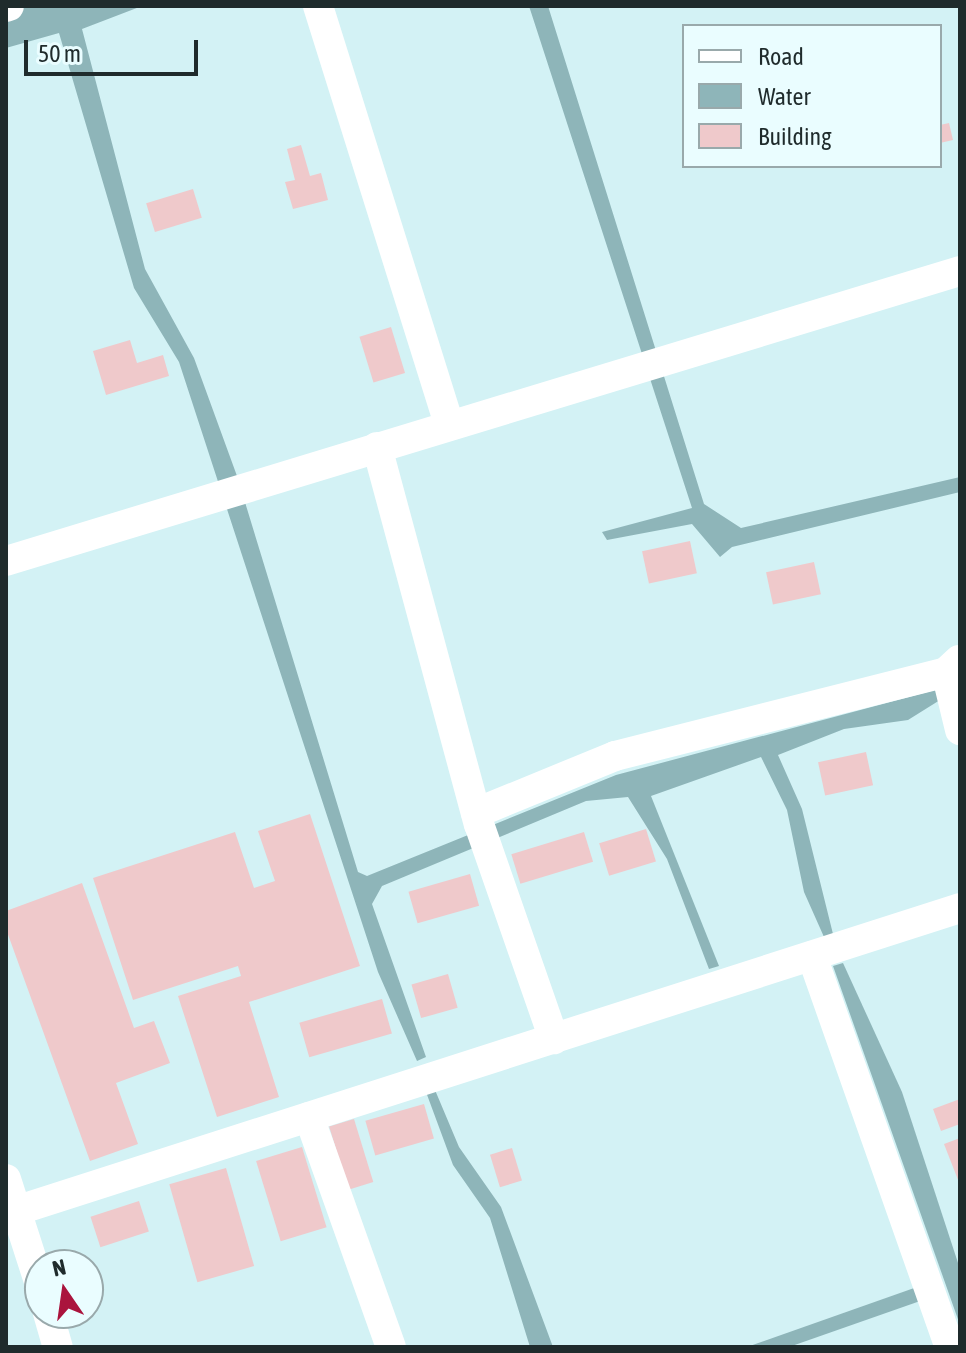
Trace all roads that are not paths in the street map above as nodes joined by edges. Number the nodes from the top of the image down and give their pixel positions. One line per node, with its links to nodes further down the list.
1 (318, 6): 3 (street)
2 (960, 271): 3 (street)
3 (449, 425): 4 (street)
4 (377, 447): 5 (street); 8 (street)
5 (6, 561)
6 (953, 666): 7 (street); 8 (street)
7 (960, 730)
8 (480, 828): 11 (street)
9 (960, 908): 10 (street)
10 (812, 956): 11 (street); 17 (street)
11 (554, 1039): 12 (street)
12 (309, 1117): 14 (street); 16 (street)
13 (6, 1179): 14 (street)
14 (12, 1212): 15 (street)
15 (26, 1249)
16 (391, 1347)
17 (950, 1347)

